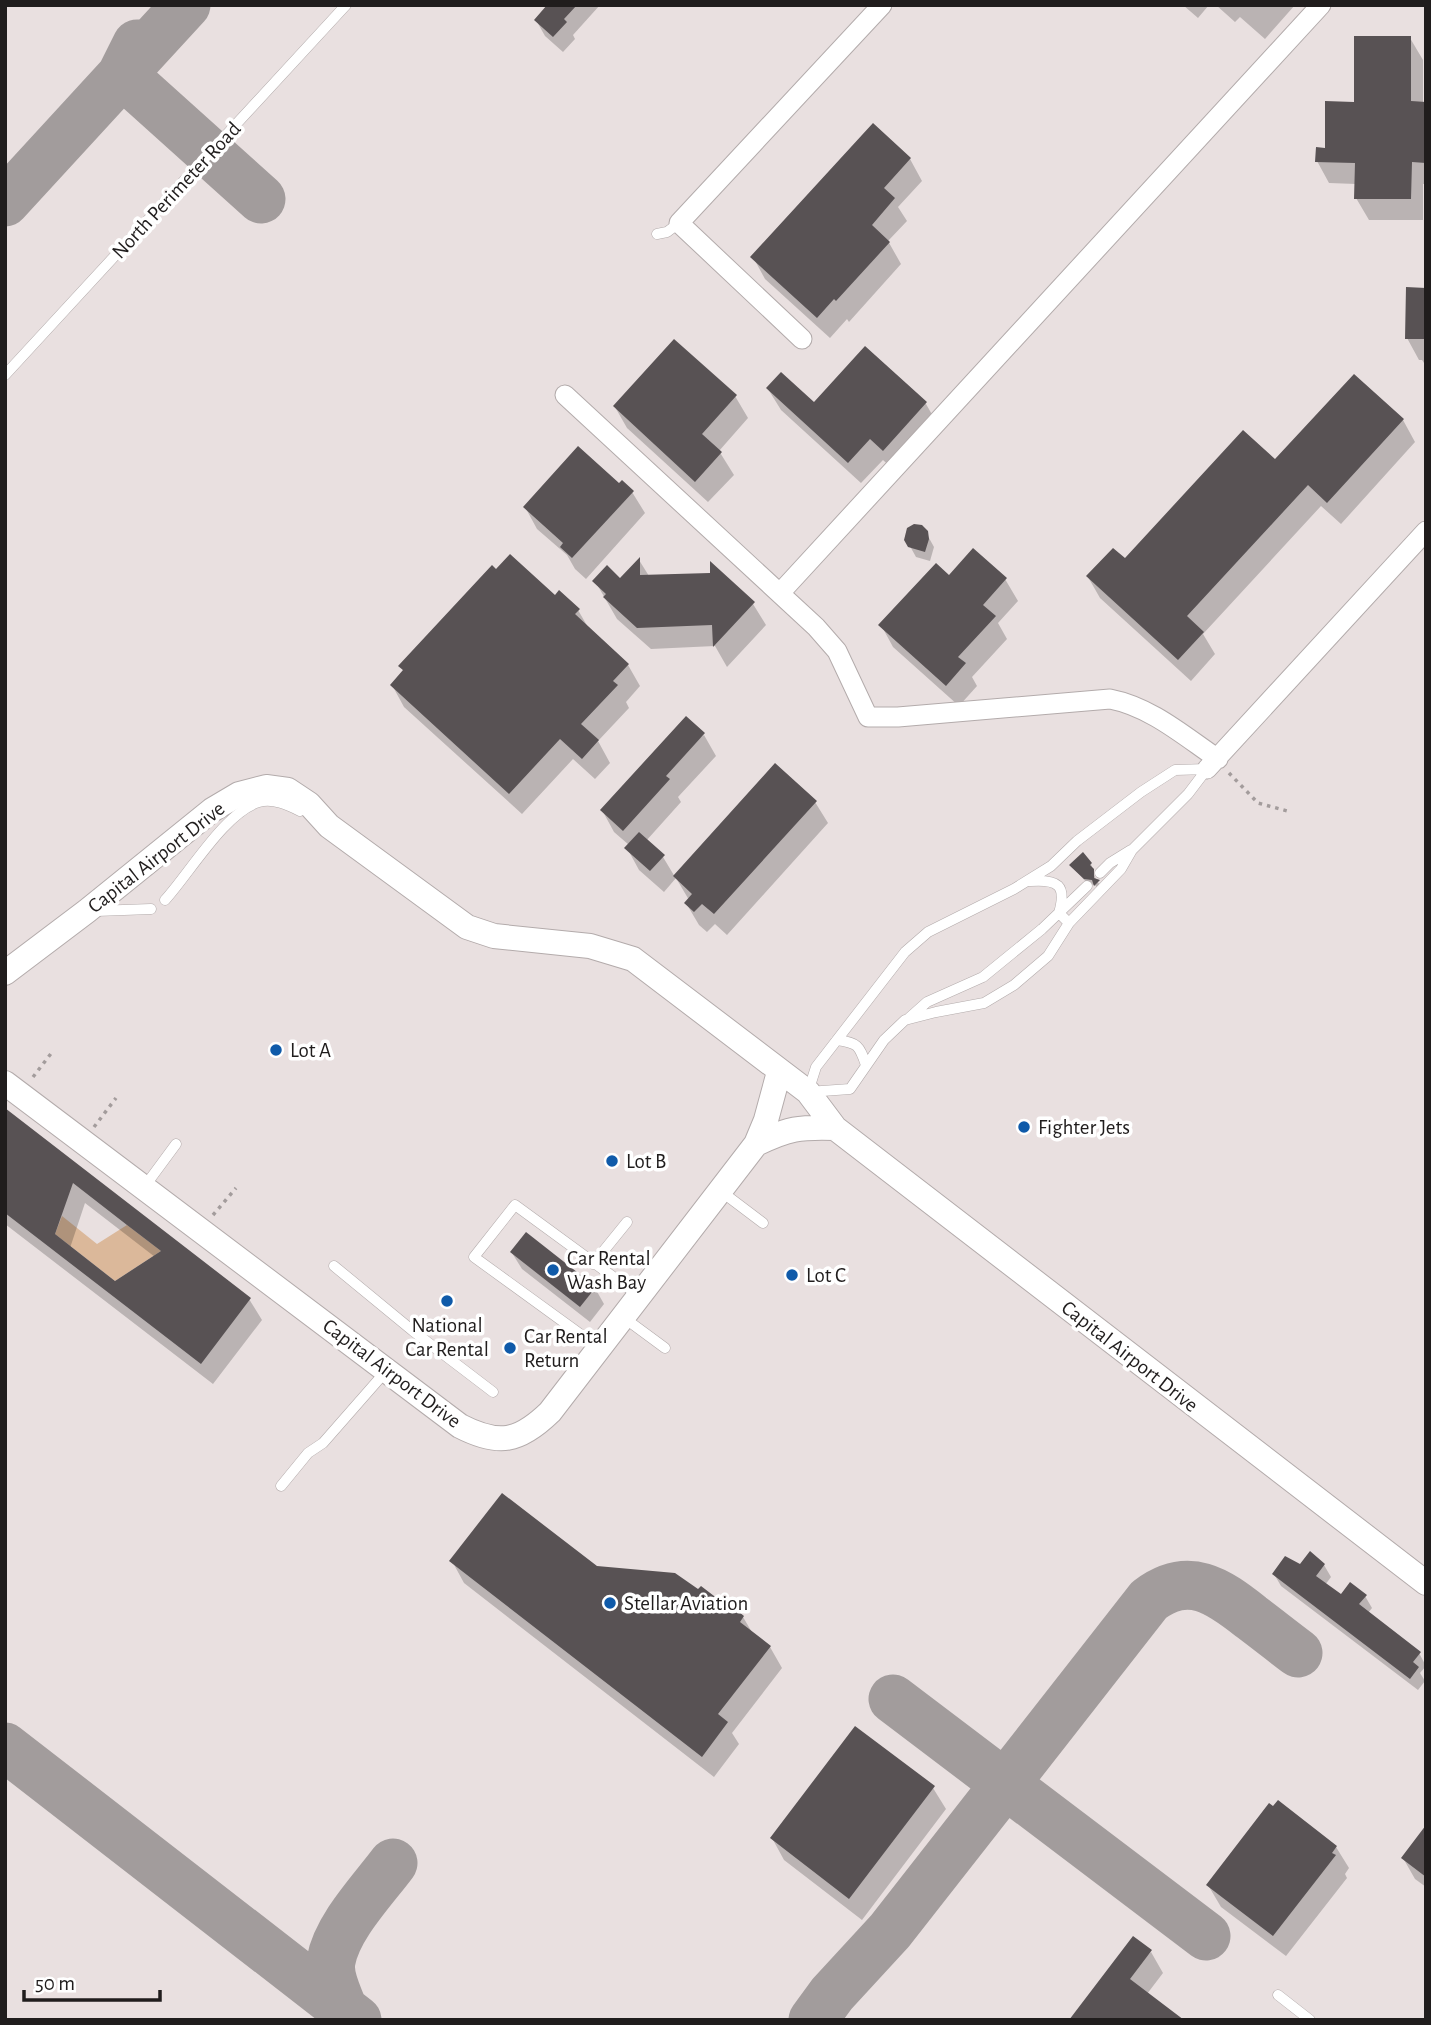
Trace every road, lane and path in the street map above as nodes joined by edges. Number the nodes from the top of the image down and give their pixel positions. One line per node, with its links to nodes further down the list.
1 (346, 5): 7 (lane, North Perimeter Road)
2 (881, 5): 4 (street)
3 (1321, 5): 10 (street)
4 (678, 223): 5 (lane); 6 (street)
5 (657, 233)
6 (802, 339)
7 (5, 375)
8 (565, 395): 10 (street)
9 (1426, 531): 11 (street)
10 (779, 593): 11 (street)
11 (1217, 766): 12 (path); 14 (lane); 16 (lane)
12 (1292, 811)
13 (329, 826): 18 (lane); 20 (street, Capital Airport Drive); 28 (street, Capital Airport Drive)
14 (1132, 850): 15 (lane); 22 (lane)
15 (1100, 873)
16 (1026, 882): 21 (lane); 25 (lane)
17 (1087, 886): 21 (lane)
18 (166, 900)
19 (151, 909): 20 (lane)
20 (87, 911): 23 (street, Capital Airport Drive)
21 (1059, 913): 22 (lane); 24 (lane)
22 (1069, 923): 24 (lane)
23 (5, 973)
24 (905, 1020): 27 (lane)
25 (837, 1040): 27 (lane); 31 (lane)
26 (53, 1051): 29 (path)
27 (866, 1065): 31 (lane)
28 (779, 1072): 31 (street, Capital Airport Drive); 36 (street, Capital Airport Drive)
29 (32, 1079)
30 (5, 1083): 37 (street, Capital Airport Drive)
31 (808, 1092): 34 (street, Capital Airport Drive)
32 (116, 1098): 33 (path)
33 (94, 1127)
34 (835, 1128): 36 (street, Capital Airport Drive); 52 (street, Capital Airport Drive)
35 (176, 1144): 37 (lane)
36 (756, 1144): 39 (street, Capital Airport Drive)
37 (144, 1188): 49 (street, Capital Airport Drive)
38 (236, 1188): 40 (path)
39 (720, 1191): 42 (lane); 45 (street, Capital Airport Drive)
40 (214, 1215)
41 (627, 1222): 43 (lane)
42 (763, 1223)
43 (593, 1264): 45 (lane); 47 (lane)
44 (334, 1266): 50 (lane)
45 (638, 1295): 46 (street, Capital Airport Drive)
46 (622, 1317): 47 (street, Capital Airport Drive); 48 (lane)
47 (598, 1348): 49 (street, Capital Airport Drive)
48 (665, 1348)
49 (387, 1370): 51 (lane)
50 (493, 1392)
51 (281, 1486)
52 (1426, 1583)
53 (1278, 1994): 54 (lane)
54 (1310, 2020)

